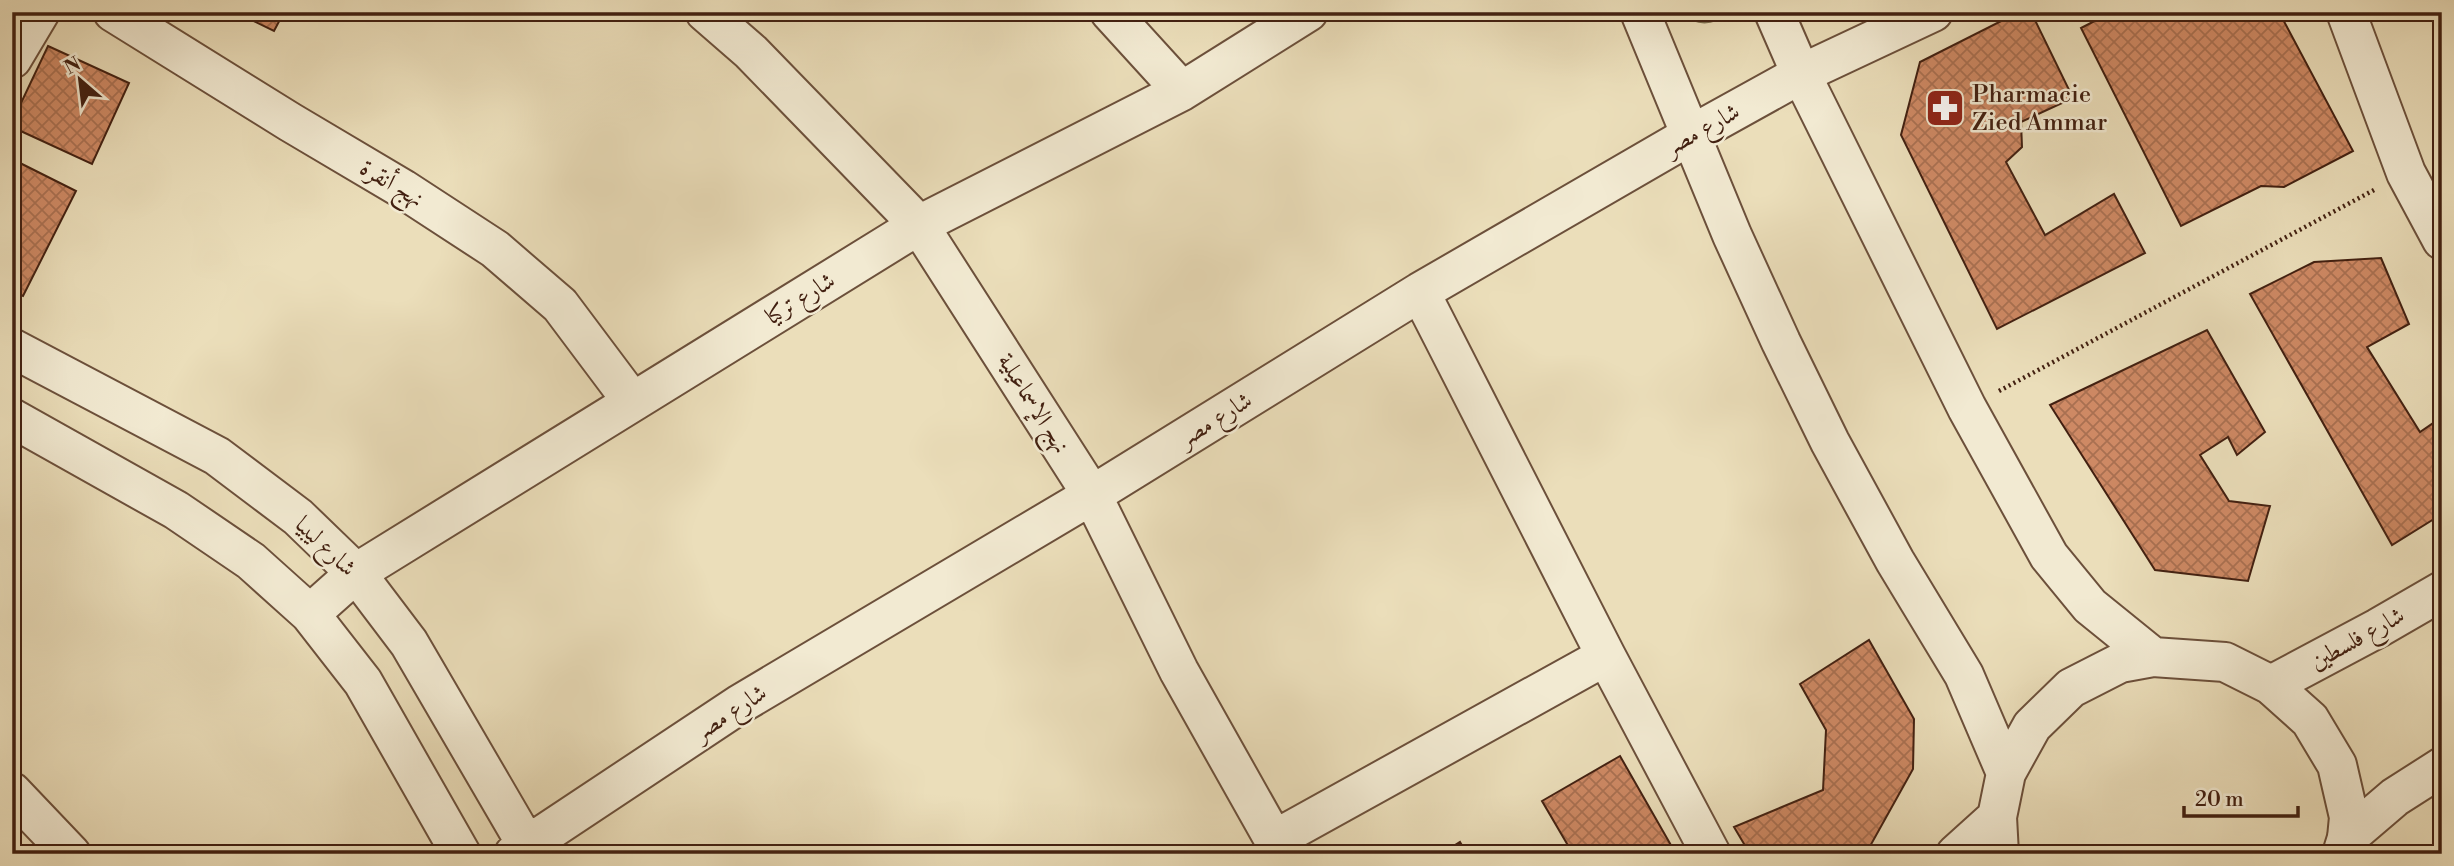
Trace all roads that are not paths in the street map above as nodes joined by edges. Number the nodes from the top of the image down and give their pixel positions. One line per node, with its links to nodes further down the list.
1 (40, 12): 10 (street)
2 (113, 12): 18 (street, نهج أنقرة)
3 (705, 12): 14 (street, نهج الإسماعيلية)
4 (1110, 12): 12 (street)
5 (1308, 12): 12 (street, شارع تركيا)
6 (1640, 12): 13 (street)
7 (1774, 12): 11 (street)
8 (1933, 12): 11 (street, شارع مصر)
9 (2346, 12): 15 (street)
10 (12, 59)
11 (1801, 74): 13 (street, شارع مصر); 25 (street)
12 (1182, 91): 14 (street, شارع تركيا)
13 (1690, 135): 16 (street, شارع مصر); 28 (street)
14 (919, 225): 18 (street, شارع تركيا); 20 (street, نهج الإسماعيلية)
15 (2442, 240)
16 (1420, 292): 20 (street, شارع مصر); 24 (street)
17 (12, 348): 21 (street, شارع ليبيا)
18 (632, 401): 21 (street, شارع تركيا)
19 (12, 418): 23 (street)
20 (1092, 495): 32 (street, نهج الإسماعيلية); 33 (street, شارع مصر)
21 (355, 573): 23 (street, شارع تركيا); 33 (street, شارع ليبيا)
22 (2442, 591): 26 (street, شارع فلسطين)
23 (310, 614): 35 (street)
24 (1606, 656): 32 (street); 36 (street)
25 (2153, 657): 26 (street); 28 (street)
26 (2271, 685): 31 (street)
27 (2442, 767): 31 (street)
28 (2006, 774): 30 (street)
29 (12, 792): 34 (street)
30 (1998, 835): 37 (street)
31 (2345, 846)
32 (1278, 847)
33 (524, 851)
34 (71, 854)
35 (461, 854)
36 (1712, 854)
37 (1956, 854)

